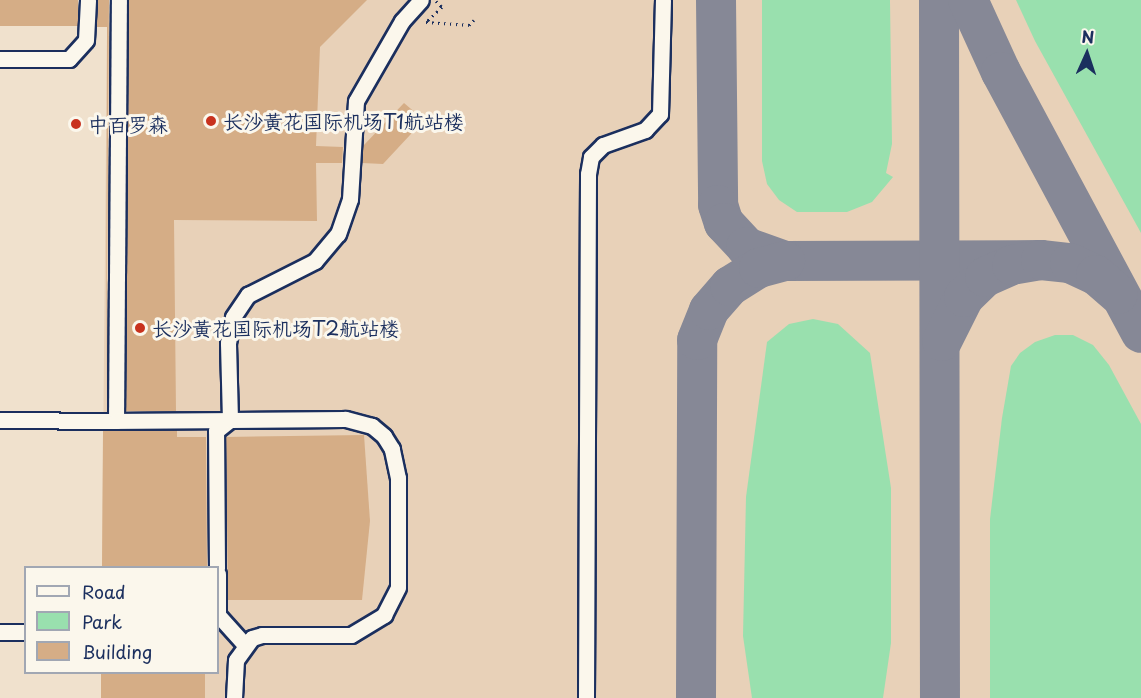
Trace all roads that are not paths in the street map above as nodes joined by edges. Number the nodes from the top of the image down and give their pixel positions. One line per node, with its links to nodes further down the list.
1 (88, 0): 5 (lane)
2 (119, 0): 8 (lane)
3 (421, 0): 7 (lane)
4 (663, 0): 15 (lane)
5 (0, 60)
6 (0, 420): 8 (lane)
7 (231, 420): 8 (lane); 9 (lane); 13 (lane)
8 (116, 421)
9 (217, 566)
10 (219, 616): 13 (lane)
11 (0, 632): 12 (lane)
12 (24, 632)
13 (244, 644): 14 (lane)
14 (234, 698)
15 (586, 698)

